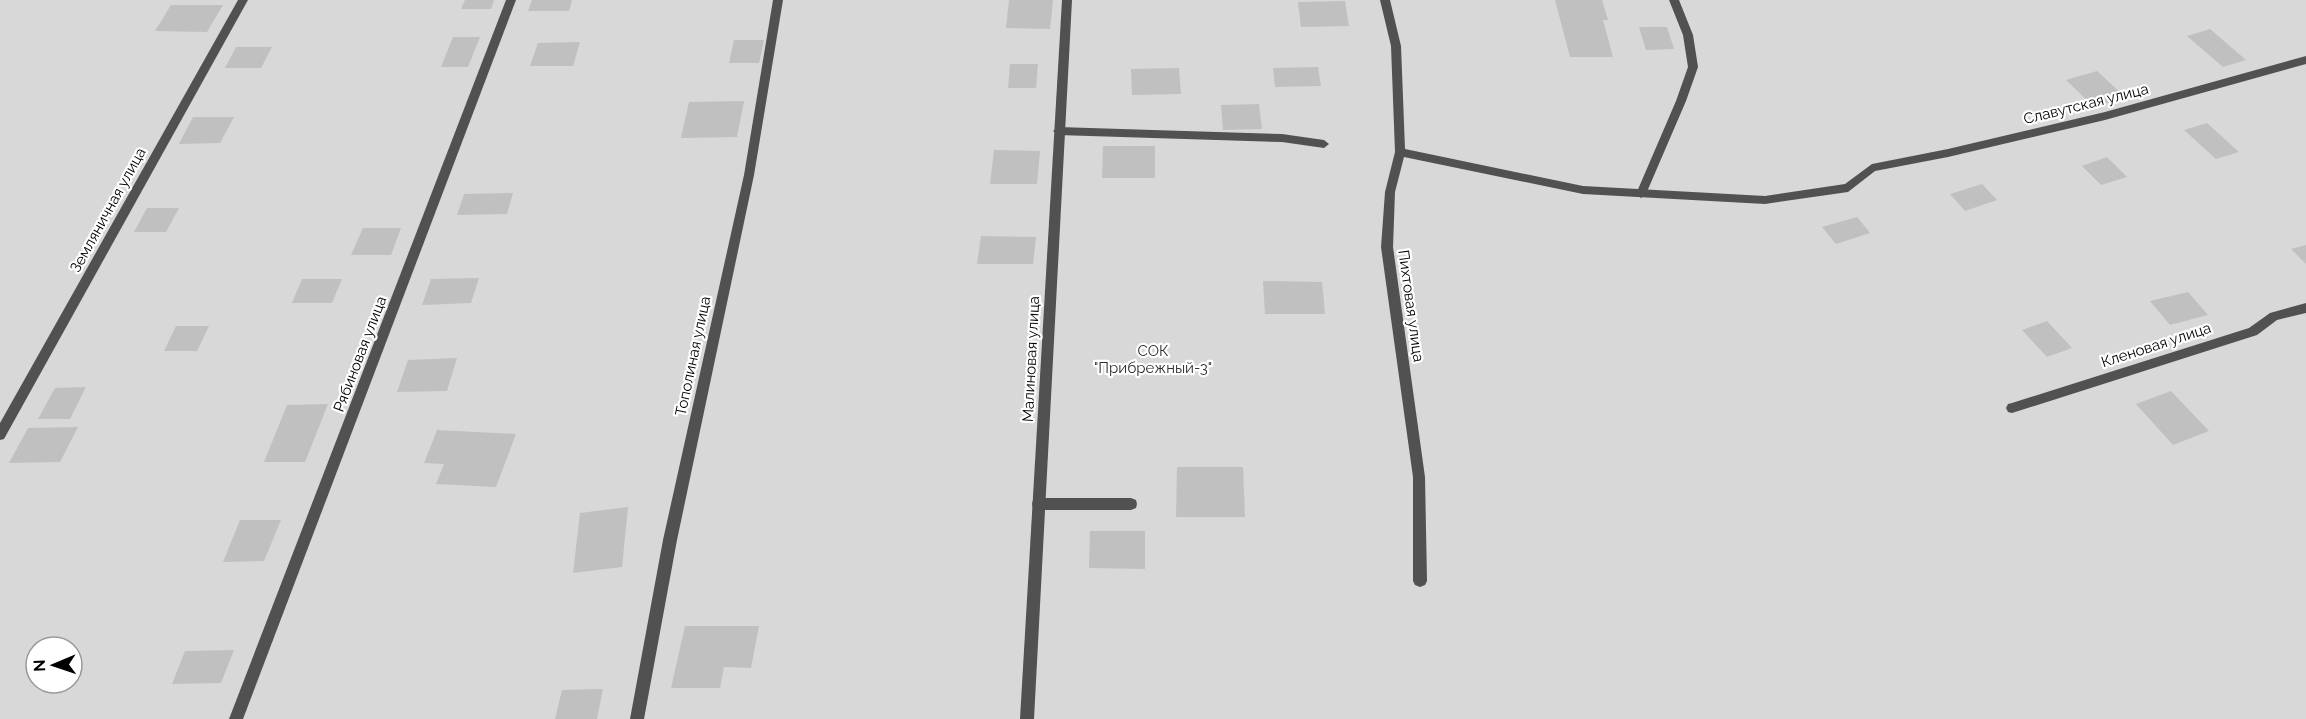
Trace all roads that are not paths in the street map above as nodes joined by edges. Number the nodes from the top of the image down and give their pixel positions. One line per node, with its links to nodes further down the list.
1 (243, 0): 14 (street, Земляничная улица)
2 (511, 0): 18 (street, Рябиновая улица)
3 (778, 0): 19 (street, Тополиная улица)
4 (1067, 0): 8 (street, Малиновая улица)
5 (1385, 0): 10 (street, Пихтовая улица)
6 (1674, 0): 11 (street)
7 (2306, 60): 11 (street, Славутская улица)
8 (1058, 131): 9 (street); 15 (street, Малиновая улица)
9 (1324, 144)
10 (1400, 152): 11 (street); 17 (street, Пихтовая улица)
11 (1641, 194)
12 (2306, 308): 13 (street, Кленовая улица)
13 (2012, 408)
14 (0, 435)
15 (1038, 504): 16 (street); 20 (street, Малиновая улица)
16 (1131, 504)
17 (1420, 581)
18 (236, 719)
19 (638, 719)
20 (1027, 719)

